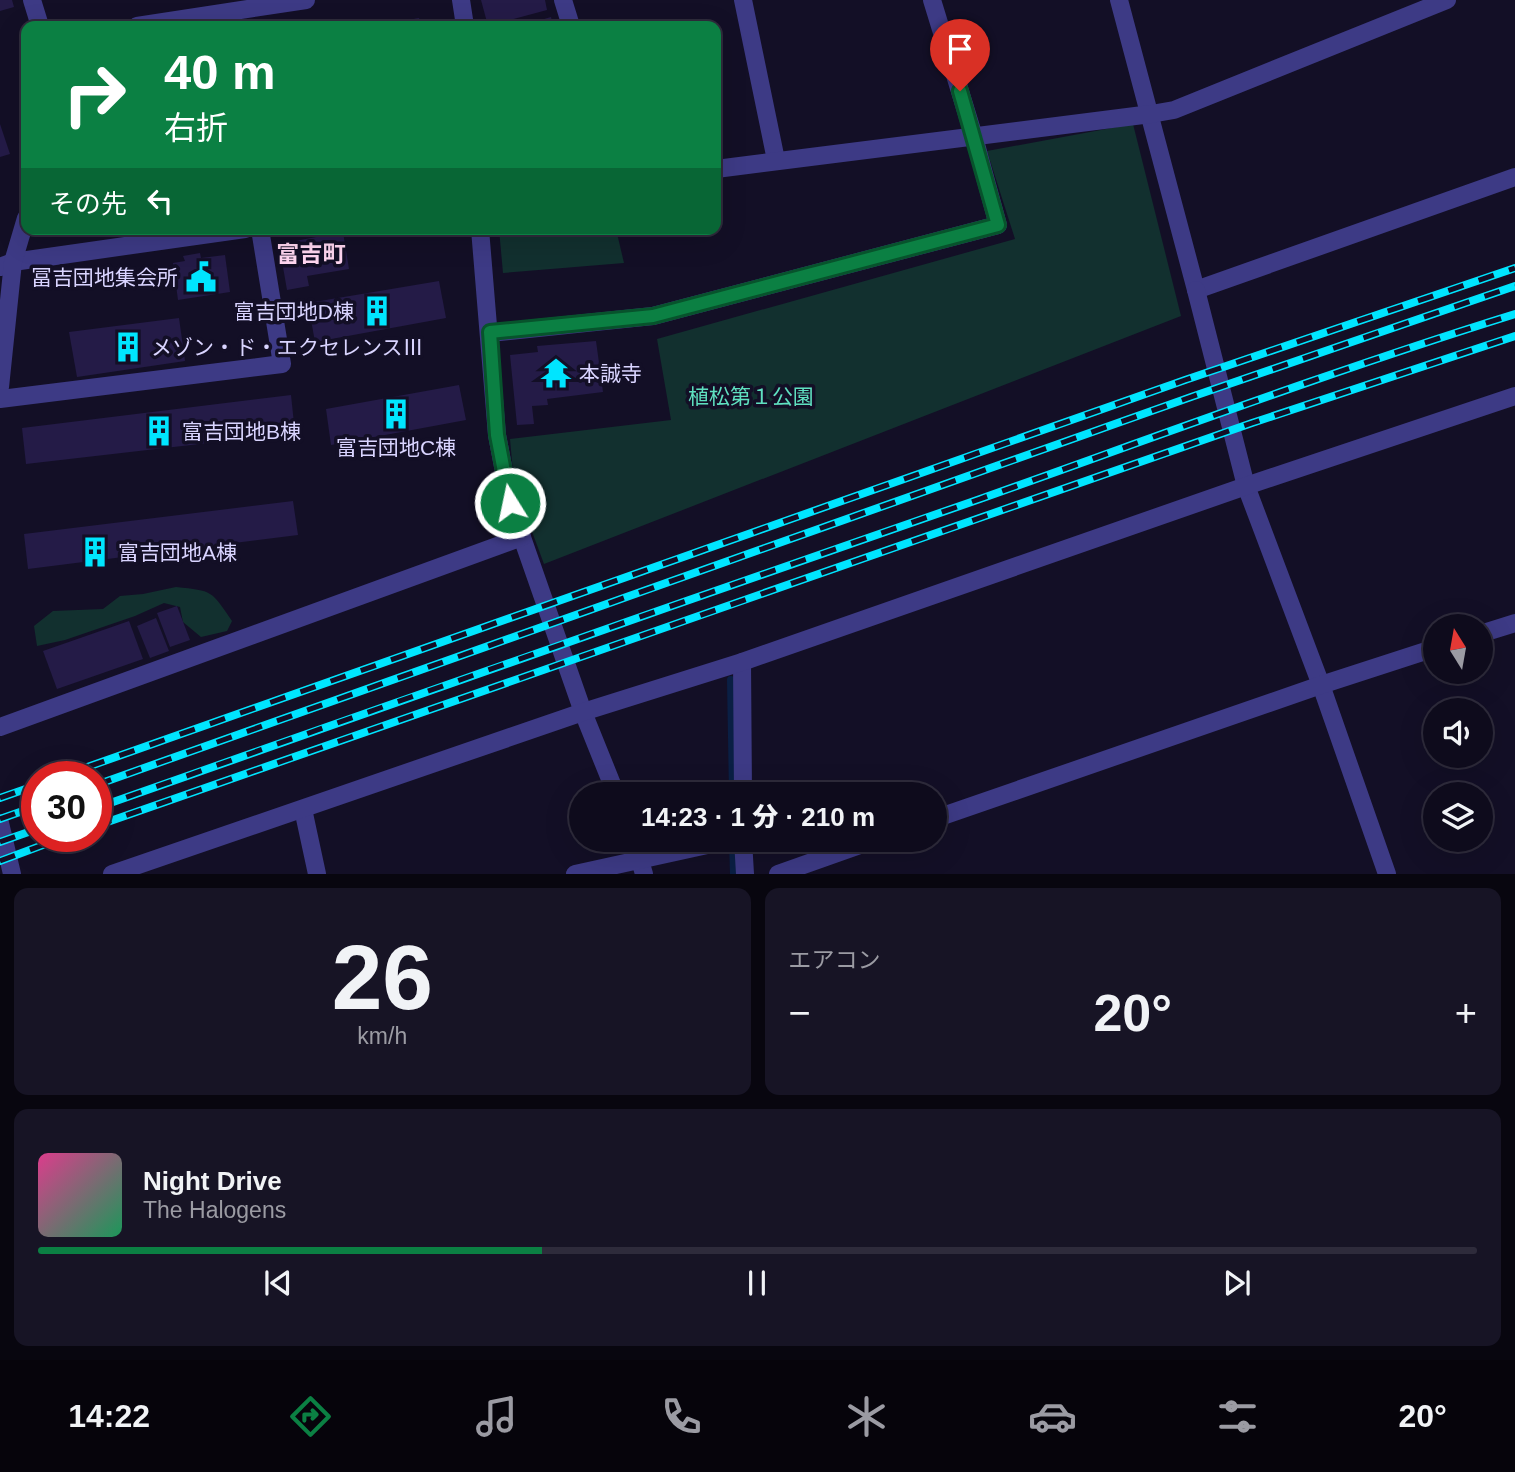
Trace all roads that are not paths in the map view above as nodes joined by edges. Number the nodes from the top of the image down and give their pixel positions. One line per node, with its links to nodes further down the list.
1 (32, 0): 10 (street)
2 (306, 0): 9 (street)
3 (461, 0): 12 (street)
4 (563, 0): 13 (street)
5 (743, 0): 16 (street)
6 (932, 0): 15 (street)
7 (1119, 0): 14 (street)
8 (1447, 0): 14 (street)
9 (245, 12): 11 (street)
10 (38, 21)
11 (176, 21)
12 (464, 21)
13 (569, 21)
14 (1152, 114): 15 (street); 24 (street)
15 (974, 137): 16 (street); 25 (street)
16 (776, 160): 17 (street)
17 (721, 168)
18 (1515, 177): 24 (street)
19 (21, 230): 23 (street)
20 (205, 235): 23 (street)
21 (261, 235): 28 (street)
22 (482, 235): 25 (street)
23 (7, 265): 26 (street)
24 (1196, 290): 29 (street)
25 (490, 332): 30 (street)
26 (0, 387)
27 (1515, 396): 29 (street)
28 (0, 399)
29 (1245, 485): 34 (street); 35 (street)
30 (522, 537): 36 (street); 37 (street)
31 (1515, 623): 32 (street)
32 (1493, 630)
33 (1423, 652): 35 (street)
34 (743, 662): 36 (street); 39 (street)
35 (1321, 685): 41 (street); 53 (street)
36 (583, 712): 38 (street); 40 (street)
37 (0, 727)
38 (611, 782)
39 (743, 782)
40 (303, 809): 48 (street); 49 (street)
41 (947, 814)
42 (0, 823): 47 (street)
43 (690, 852): 46 (street)
44 (744, 852): 51 (street)
45 (839, 852): 52 (street)
46 (643, 866): 50 (street)
47 (12, 873)
48 (112, 873)
49 (317, 873)
50 (575, 873)
51 (745, 873)
52 (778, 873)
53 (1387, 873)

